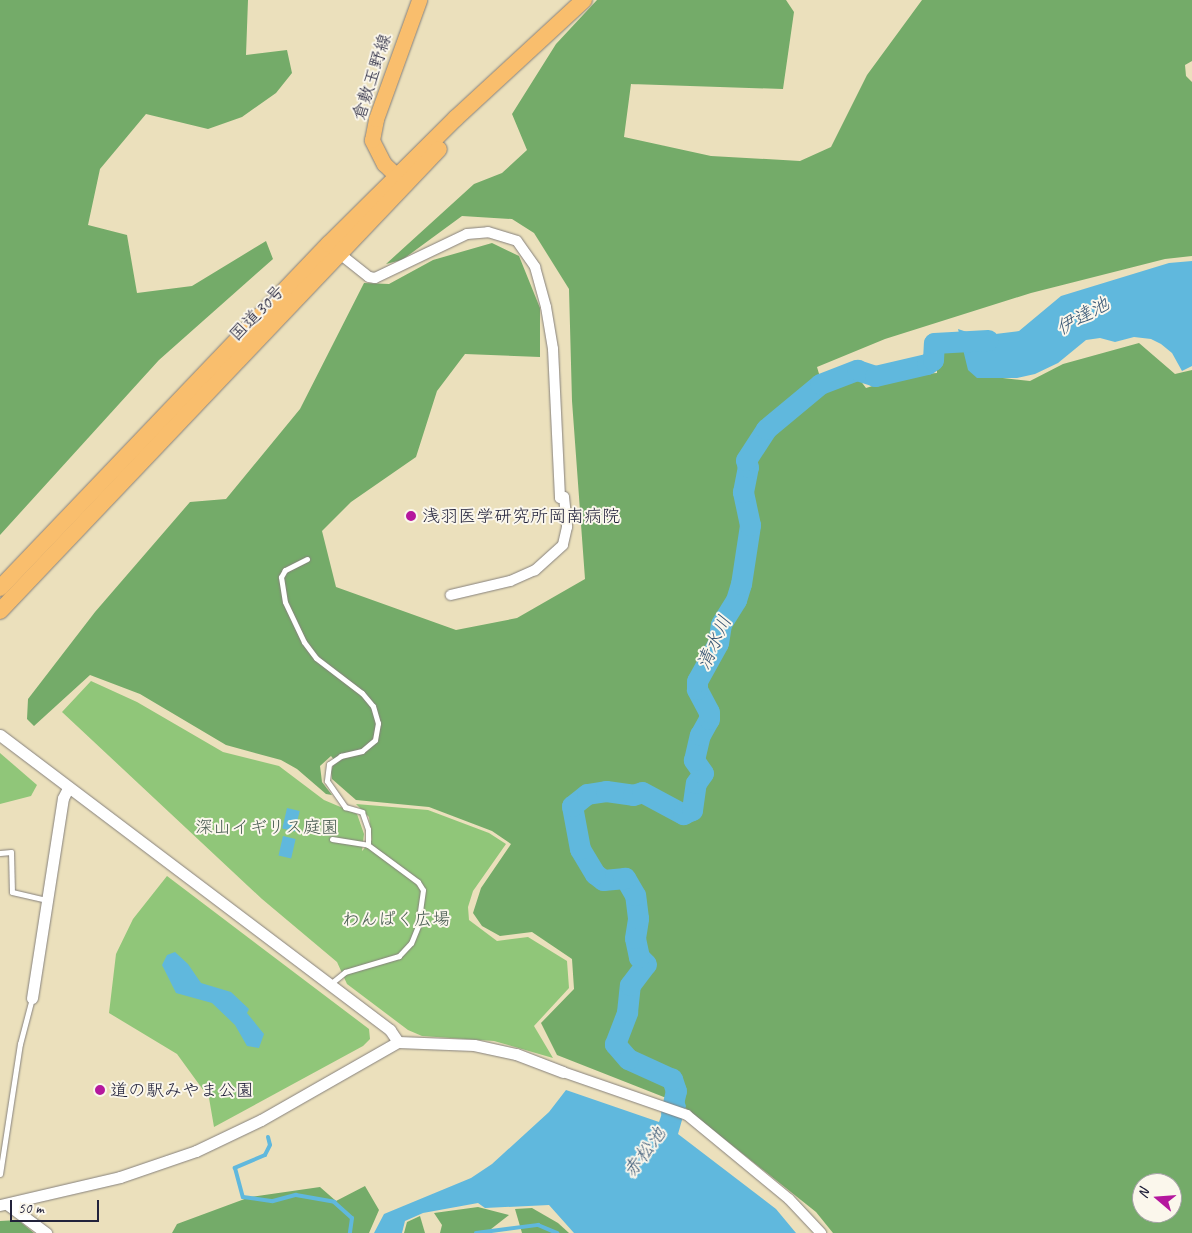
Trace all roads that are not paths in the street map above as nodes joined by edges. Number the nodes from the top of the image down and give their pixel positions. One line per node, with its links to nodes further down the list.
1 (419, 0): 3 (main road, 倉敷玉野線)
2 (584, 0): 3 (highway, 国道30号)
3 (401, 181): 4 (highway, 国道30号)
4 (334, 249): 6 (highway, 国道30号); 7 (street); 8 (highway, 国道30号)
5 (307, 559): 12 (lane)
6 (0, 588)
7 (451, 595)
8 (0, 611)
9 (0, 735): 10 (street)
10 (68, 788): 14 (street); 15 (street)
11 (332, 839): 12 (lane)
12 (368, 845): 15 (lane)
13 (0, 853): 14 (lane)
14 (46, 900): 16 (street)
15 (329, 985): 17 (street)
16 (32, 998): 19 (lane)
17 (398, 1042): 18 (street); 20 (street)
18 (563, 1072): 22 (street)
19 (0, 1174)
20 (3, 1204): 21 (street)
21 (46, 1233)
22 (822, 1233)

